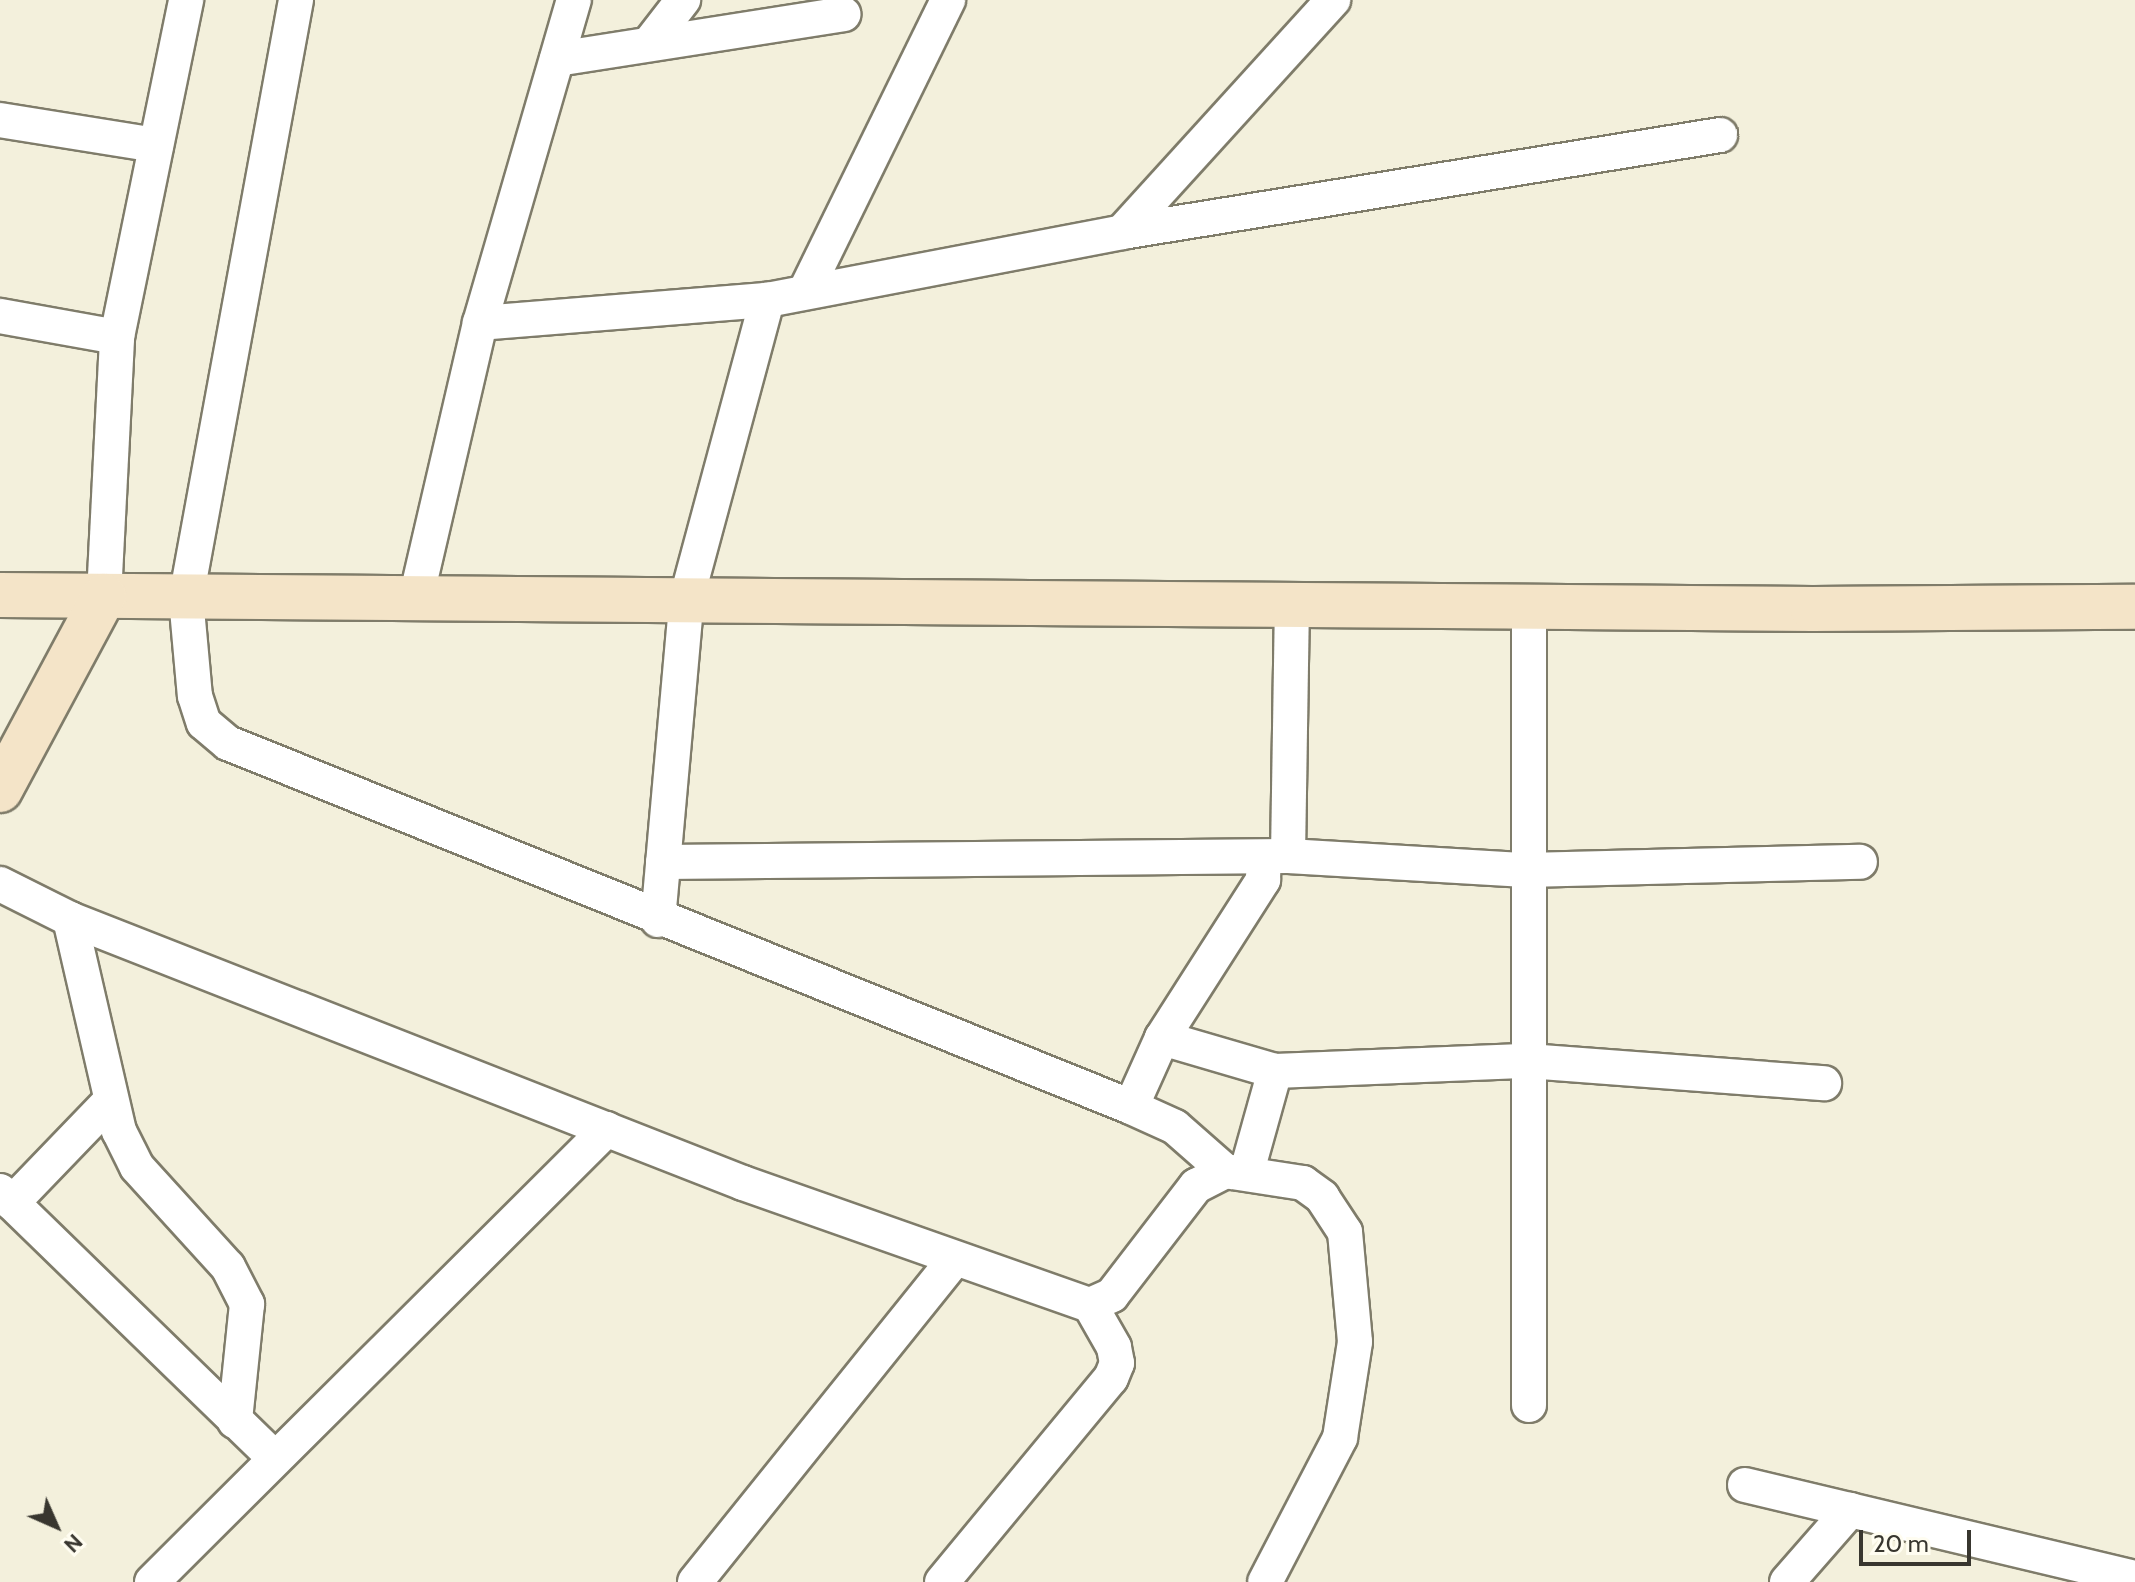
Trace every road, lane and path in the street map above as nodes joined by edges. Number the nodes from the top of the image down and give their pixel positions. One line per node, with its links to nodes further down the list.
1 (186, 0): 12 (street)
2 (296, 0): 22 (street)
3 (574, 0): 9 (street)
4 (683, 0): 8 (street)
5 (948, 0): 14 (street)
6 (1333, 0): 13 (street)
7 (843, 14): 8 (street)
8 (649, 44): 9 (street)
9 (557, 59): 17 (street)
10 (0, 120): 12 (street)
11 (1720, 135): 13 (street)
12 (156, 145): 18 (street)
13 (1122, 232): 14 (street)
14 (806, 290): 15 (street)
15 (767, 300): 17 (street); 21 (street)
16 (0, 316): 18 (street)
17 (480, 323): 23 (street)
18 (117, 337): 20 (street)
19 (19, 594): 20 (main road)
20 (104, 596): 22 (main road); 27 (main road)
21 (687, 597): 23 (main road); 24 (main road); 29 (street)
22 (186, 598): 23 (main road); 34 (street)
23 (416, 598)
24 (1292, 604): 25 (main road); 28 (street)
25 (1529, 606): 26 (main road); 31 (street)
26 (2135, 607)
27 (0, 790)
28 (1276, 856): 29 (street); 31 (street); 35 (street)
29 (663, 862): 34 (street)
30 (1860, 862): 31 (street)
31 (1526, 870): 36 (street)
32 (3, 892): 33 (street)
33 (70, 919): 39 (street); 41 (street)
34 (658, 920): 40 (street)
35 (1162, 1038): 37 (street); 40 (street)
36 (1528, 1061): 37 (street); 38 (street); 46 (street)
37 (1275, 1071): 42 (street)
38 (1824, 1083)
39 (111, 1100): 43 (street); 47 (street)
40 (1131, 1107): 42 (street)
41 (607, 1129): 44 (street); 48 (street)
42 (1236, 1171): 45 (street); 55 (street)
43 (6, 1197): 47 (street)
44 (955, 1259): 45 (street); 52 (street)
45 (1090, 1305): 54 (street)
46 (1529, 1405)
47 (235, 1421): 48 (street)
48 (274, 1457): 53 (street)
49 (1745, 1485): 50 (street)
50 (1850, 1510): 51 (street); 56 (street)
51 (2135, 1578)
52 (702, 1579)
53 (152, 1582)
54 (942, 1582)
55 (1265, 1582)
56 (1787, 1582)

